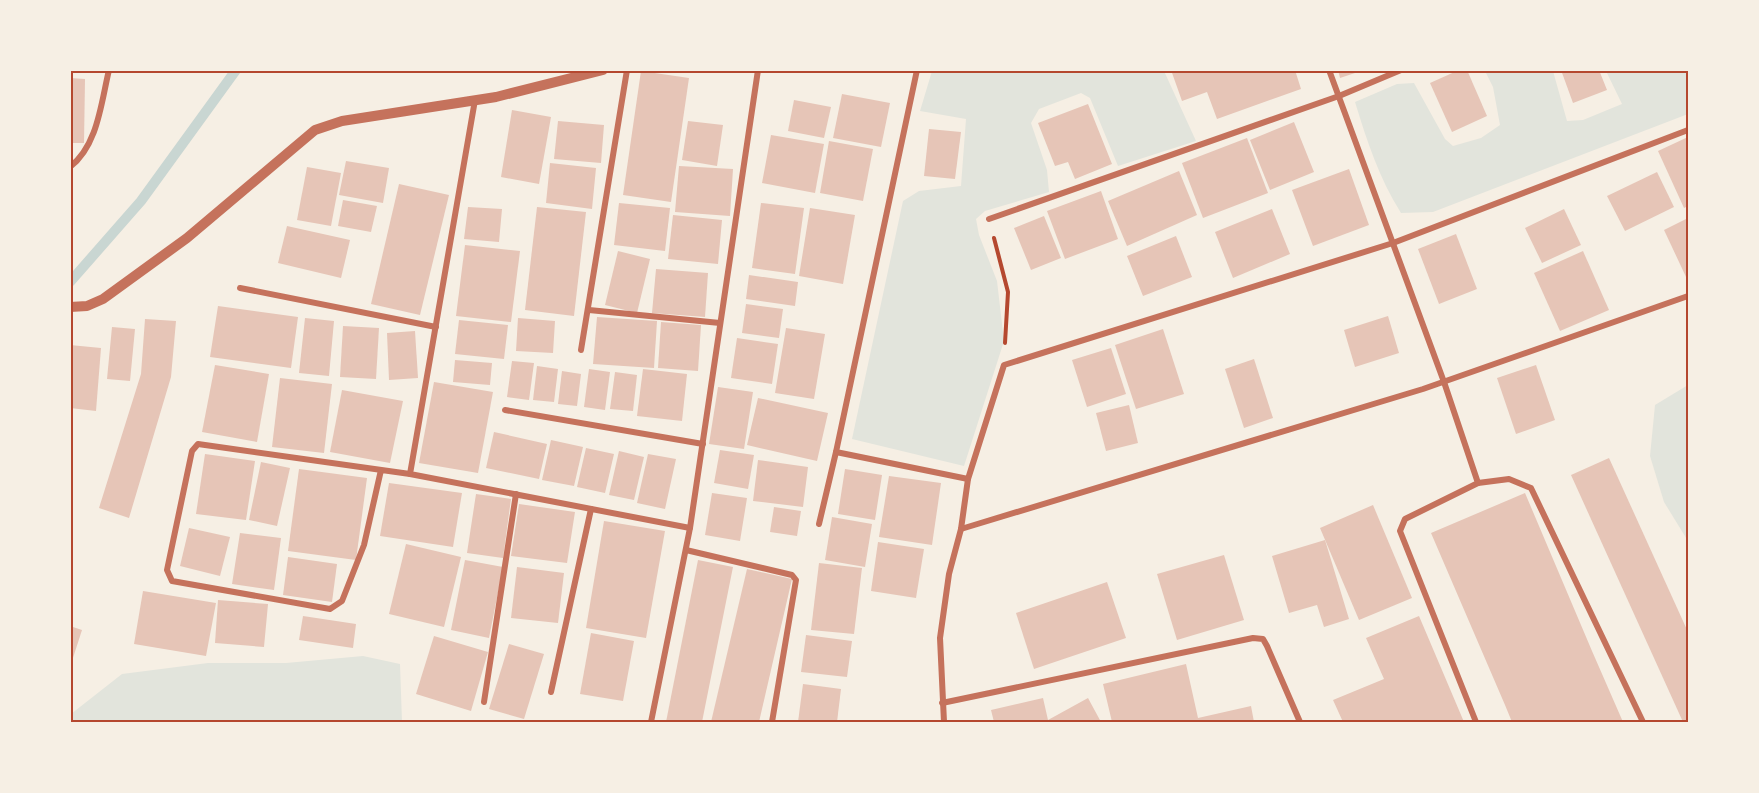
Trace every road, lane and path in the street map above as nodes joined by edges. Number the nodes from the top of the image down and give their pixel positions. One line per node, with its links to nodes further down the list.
1 (109, 70): 11 (street)
2 (603, 70): 9 (street)
3 (627, 70): 17 (street)
4 (758, 70): 18 (street)
5 (917, 70): 25 (street)
6 (1329, 70): 8 (street)
7 (1401, 70): 8 (street)
8 (1339, 96): 12 (street); 13 (street)
9 (475, 100): 16 (street); 19 (street)
10 (1689, 130): 13 (street)
11 (70, 167)
12 (988, 219): 21 (path)
13 (1393, 243): 21 (street); 22 (street)
14 (240, 288): 19 (street)
15 (1689, 296): 22 (street)
16 (70, 307)
17 (589, 310): 18 (street); 20 (street)
18 (720, 323): 24 (street)
19 (436, 327): 27 (street)
20 (581, 350)
21 (1004, 365): 28 (street)
22 (1444, 382): 29 (street); 34 (street)
23 (505, 410): 24 (street)
24 (703, 444): 33 (street)
25 (836, 452): 28 (street); 32 (street)
26 (381, 470): 26 (street); 27 (street)
27 (410, 474): 30 (street)
28 (968, 479): 34 (street)
29 (1478, 483): 43 (street); 44 (street)
30 (516, 494): 31 (street); 37 (street)
31 (591, 509): 33 (street); 36 (street)
32 (819, 524)
33 (690, 528): 35 (street)
34 (961, 529): 38 (street)
35 (686, 549): 39 (street); 40 (street)
36 (551, 692)
37 (484, 702)
38 (942, 703): 41 (street); 42 (street)
39 (651, 723)
40 (772, 723)
41 (944, 723)
42 (1300, 723)
43 (1476, 723)
44 (1642, 723)

